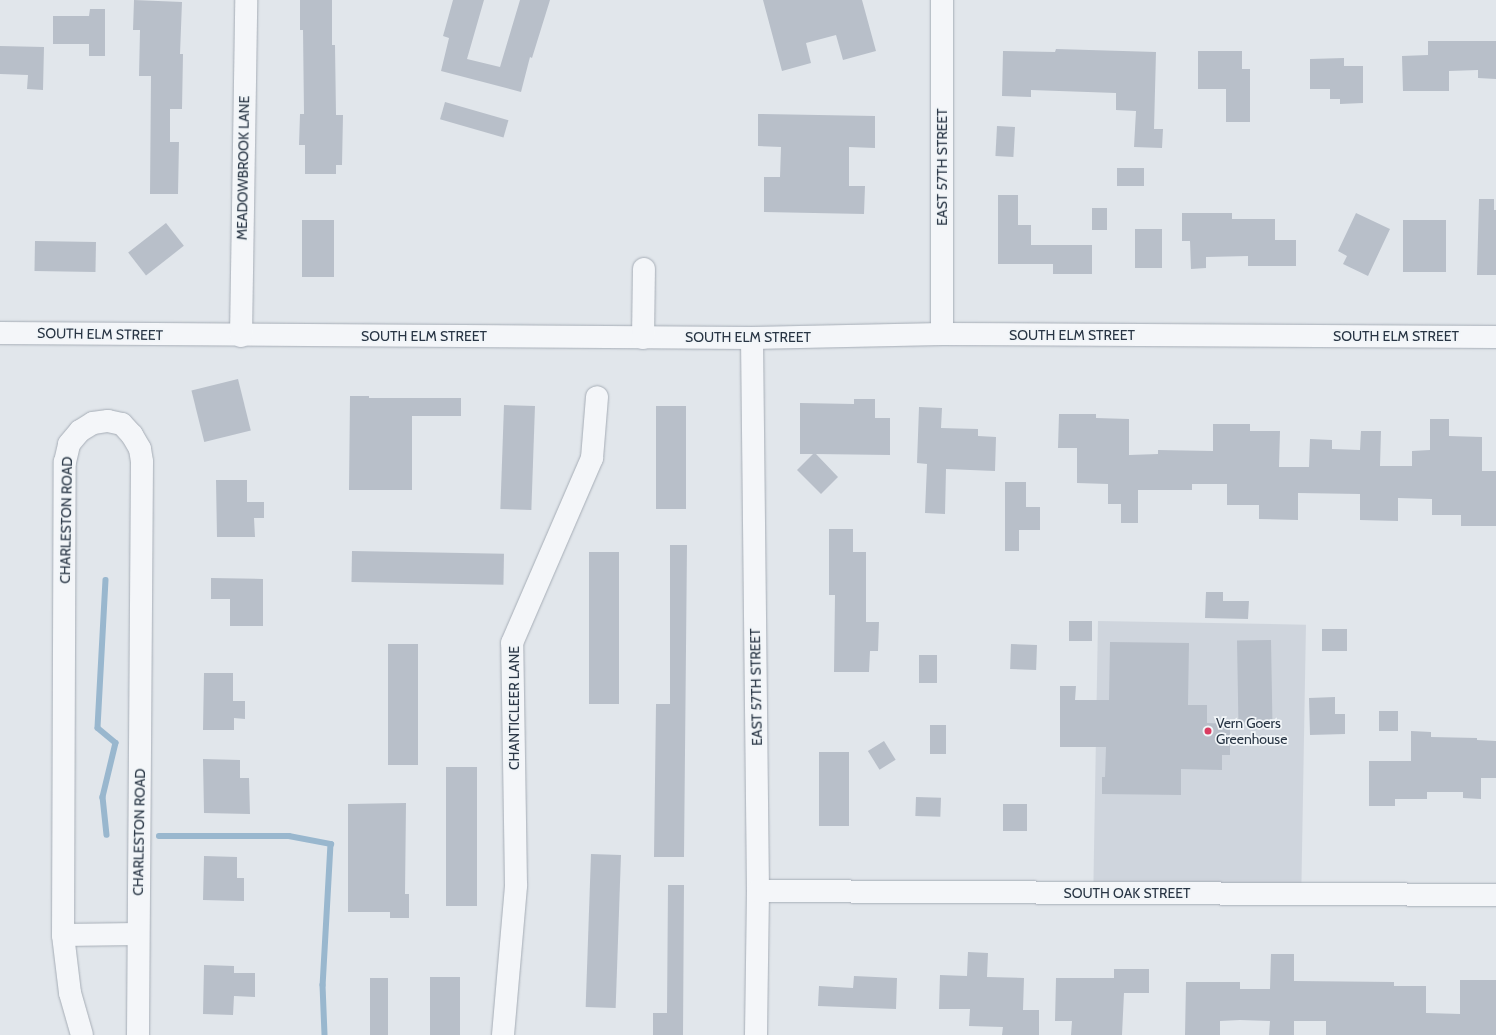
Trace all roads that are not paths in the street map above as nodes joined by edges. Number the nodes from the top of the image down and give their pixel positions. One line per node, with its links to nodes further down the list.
1 (246, 0): 6 (street, MEADOWBROOK LANE)
2 (942, 0): 5 (street, EAST 57TH STREET)
3 (644, 269): 8 (street)
4 (0, 333): 6 (street, SOUTH ELM STREET)
5 (942, 334): 7 (street, SOUTH ELM STREET); 9 (street, SOUTH ELM STREET)
6 (241, 336): 8 (street, SOUTH ELM STREET)
7 (1496, 337)
8 (642, 338): 9 (street, SOUTH ELM STREET)
9 (752, 338): 11 (street, EAST 57TH STREET)
10 (597, 397): 17 (street, CHANTICLEER LANE)
11 (758, 891): 12 (street, SOUTH OAK STREET); 18 (street, EAST 57TH STREET)
12 (1496, 895)
13 (138, 934): 14 (street); 14 (street, CHARLESTON ROAD); 16 (street, CHARLESTON ROAD)
14 (63, 935): 15 (street, CHARLESTON ROAD)
15 (82, 1035)
16 (138, 1035)
17 (503, 1035)
18 (756, 1035)

